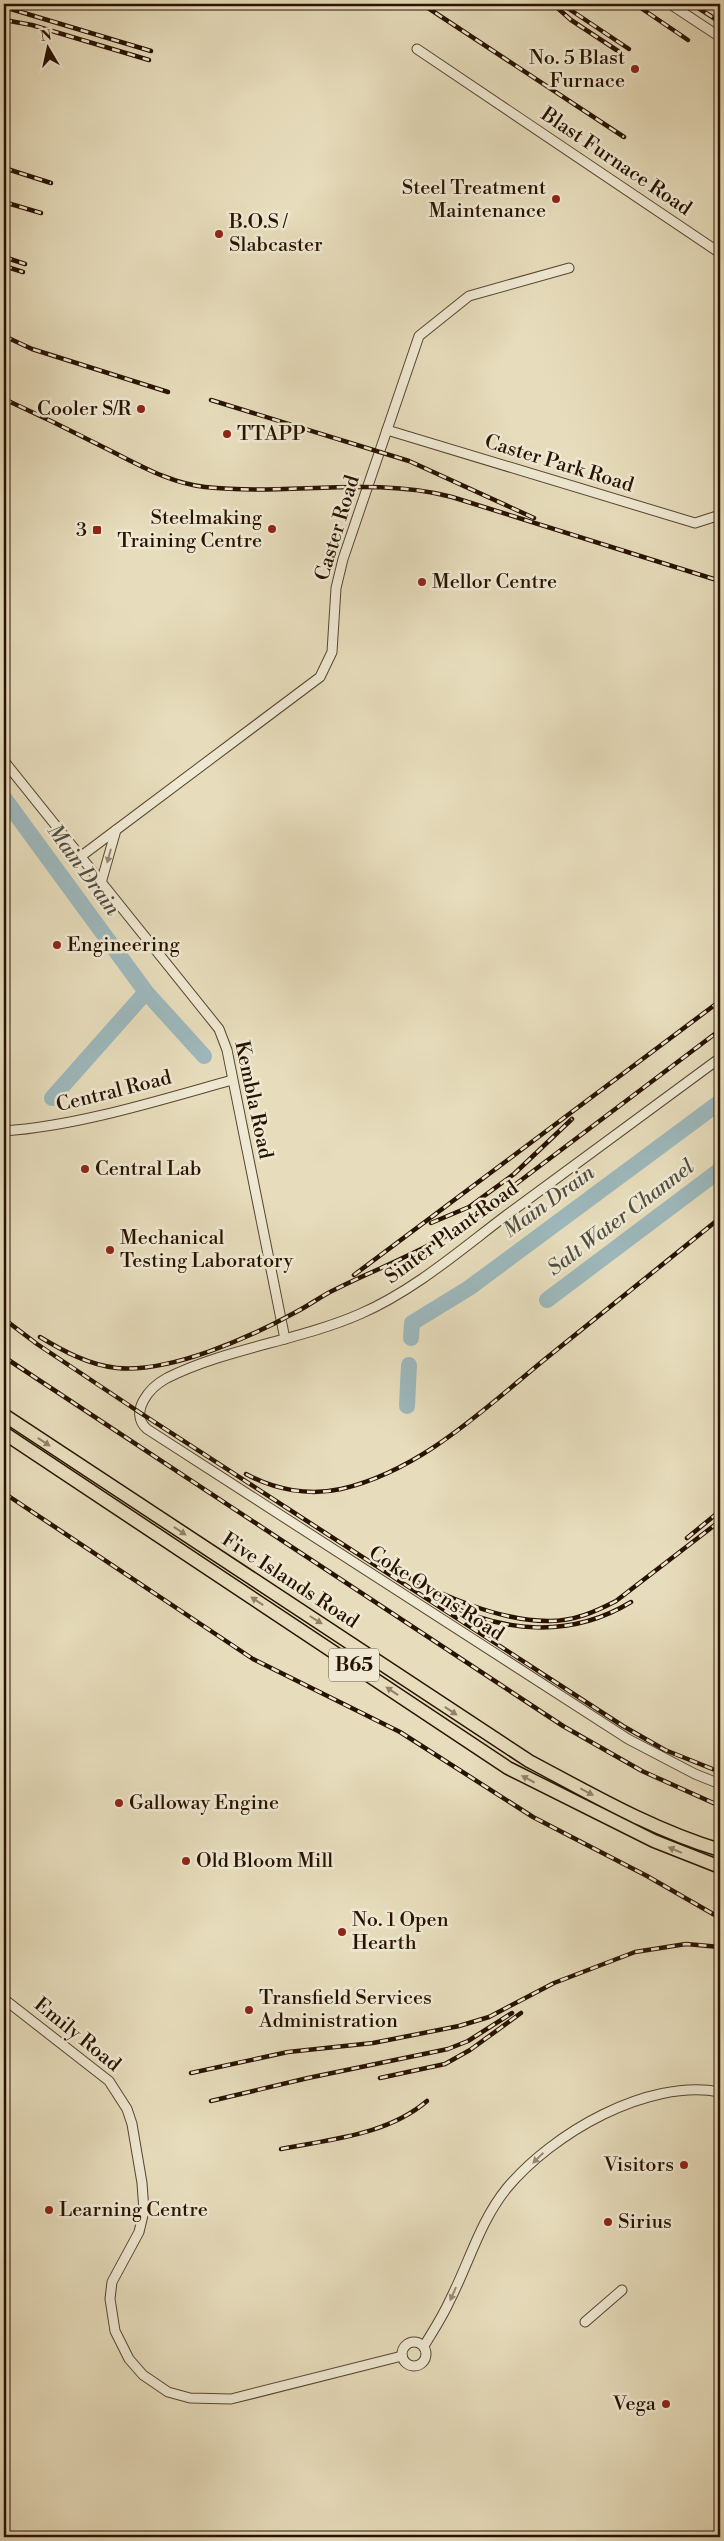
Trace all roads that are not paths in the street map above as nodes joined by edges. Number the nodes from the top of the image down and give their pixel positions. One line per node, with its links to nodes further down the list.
1 (670, 4): 2 (street)
2 (720, 37)
3 (417, 49): 4 (street, Blast Furnace Road)
4 (720, 253)
5 (569, 268): 6 (street, Caster Road)
6 (387, 430): 7 (street, Caster Park Road); 9 (street, Caster Road)
7 (720, 515)
8 (4, 761): 10 (street, Kembla Road)
9 (116, 830): 10 (street, Caster Road); 11 (street, one-way to 11)
10 (80, 857): 11 (street, Kembla Road)
11 (101, 883): 13 (street, Kembla Road)
12 (720, 1058): 15 (street, Sinter Plant Road)
13 (232, 1080): 14 (street, Central Road); 15 (street, Kembla Road)
14 (4, 1130)
15 (285, 1339): 17 (street, Sinter Plant Road)
16 (4, 1415): 20 (main road, Five Islands Road / B65, one-way to 20)
17 (141, 1421): 19 (street, Coke Ovens Road)
18 (4, 1433): 21 (main road, Five Islands Road / B65, one-way to 18)
19 (720, 1784)
20 (720, 1850)
21 (720, 1868)
22 (4, 1999): 27 (street, Emily Road)
23 (720, 2092): 26 (street, one-way to 26)
24 (622, 2290): 25 (street)
25 (585, 2322)
26 (424, 2346): 27 (street); 27 (street)
27 (402, 2356)

